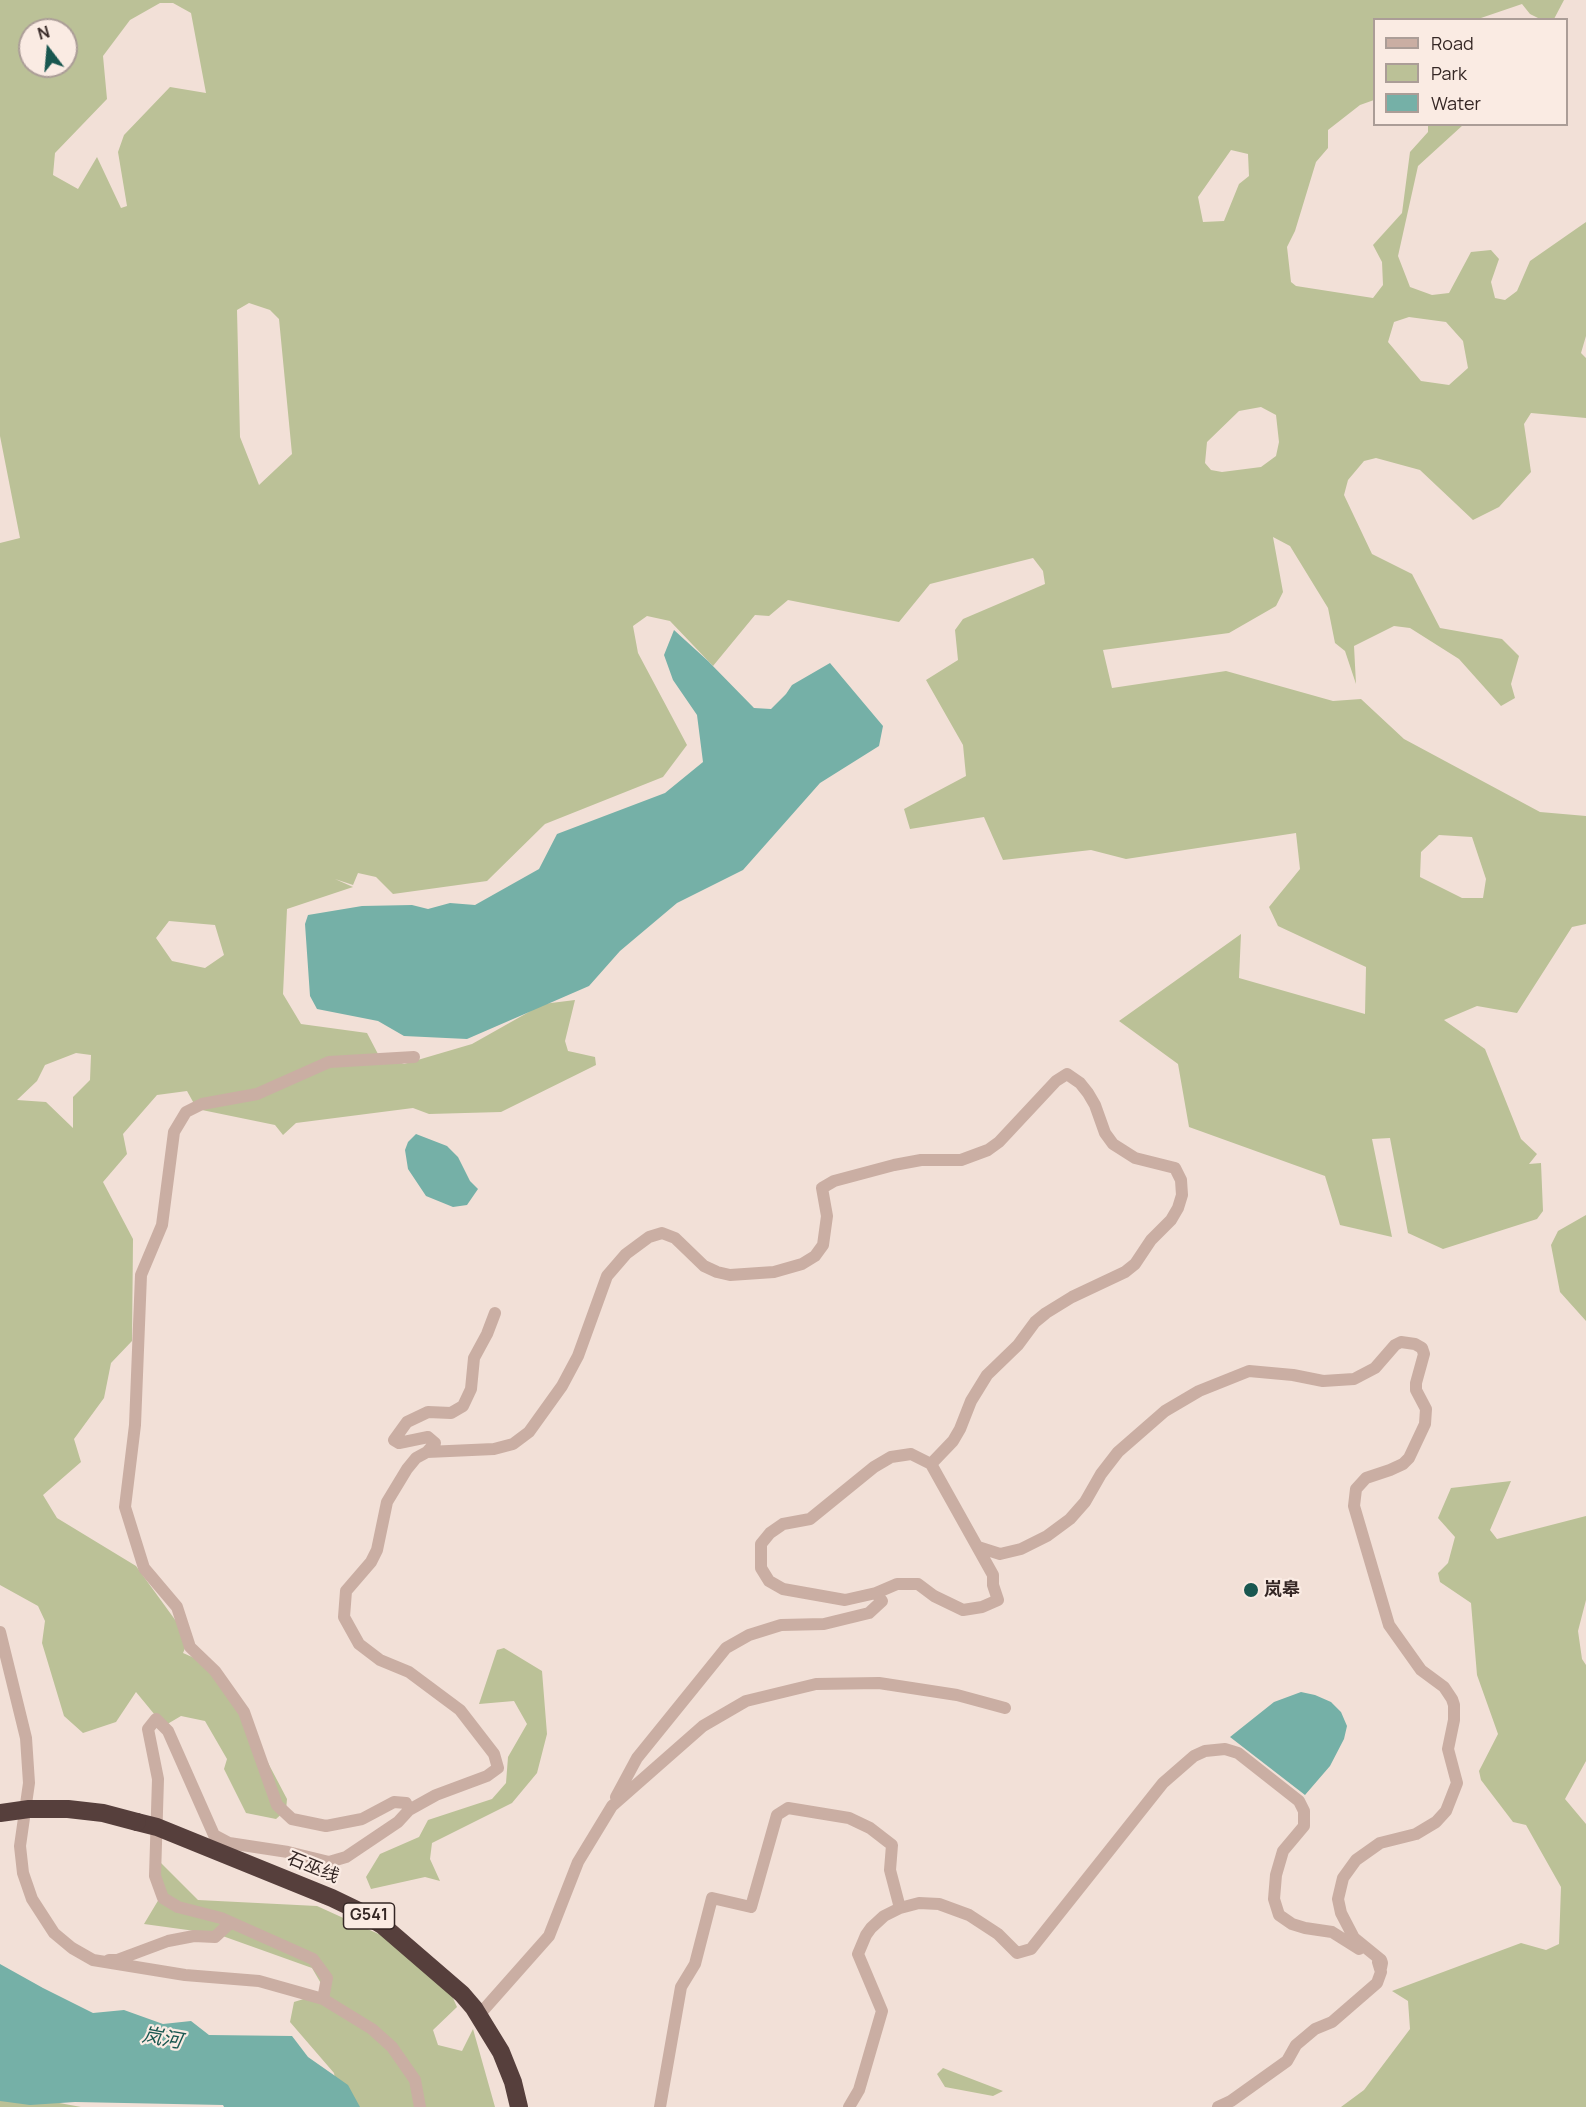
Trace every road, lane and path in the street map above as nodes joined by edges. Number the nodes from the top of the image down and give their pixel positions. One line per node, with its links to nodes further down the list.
1 (414, 1057): 10 (street)
2 (495, 1313): 3 (street)
3 (427, 1452): 4 (street); 10 (street)
4 (931, 1464): 5 (street); 6 (street)
5 (978, 1547): 6 (street); 16 (street)
6 (876, 1593): 9 (street)
7 (0, 1632): 17 (street)
8 (1005, 1708): 9 (street)
9 (612, 1806): 18 (street)
10 (409, 1810): 12 (street)
11 (0, 1813): 12 (highway, 石巫线 / G541, bridge)
12 (157, 1827): 14 (street); 18 (highway, 石巫线 / G541)
13 (900, 1908): 16 (street); 21 (street); 22 (street)
14 (230, 1923): 15 (street); 17 (street)
15 (48, 1935)
16 (1381, 1968): 23 (street)
17 (323, 1999): 19 (street)
18 (479, 2015): 20 (highway, 石巫线 / G541)
19 (420, 2107)
20 (519, 2107)
21 (660, 2107)
22 (849, 2107)
23 (1218, 2107)

